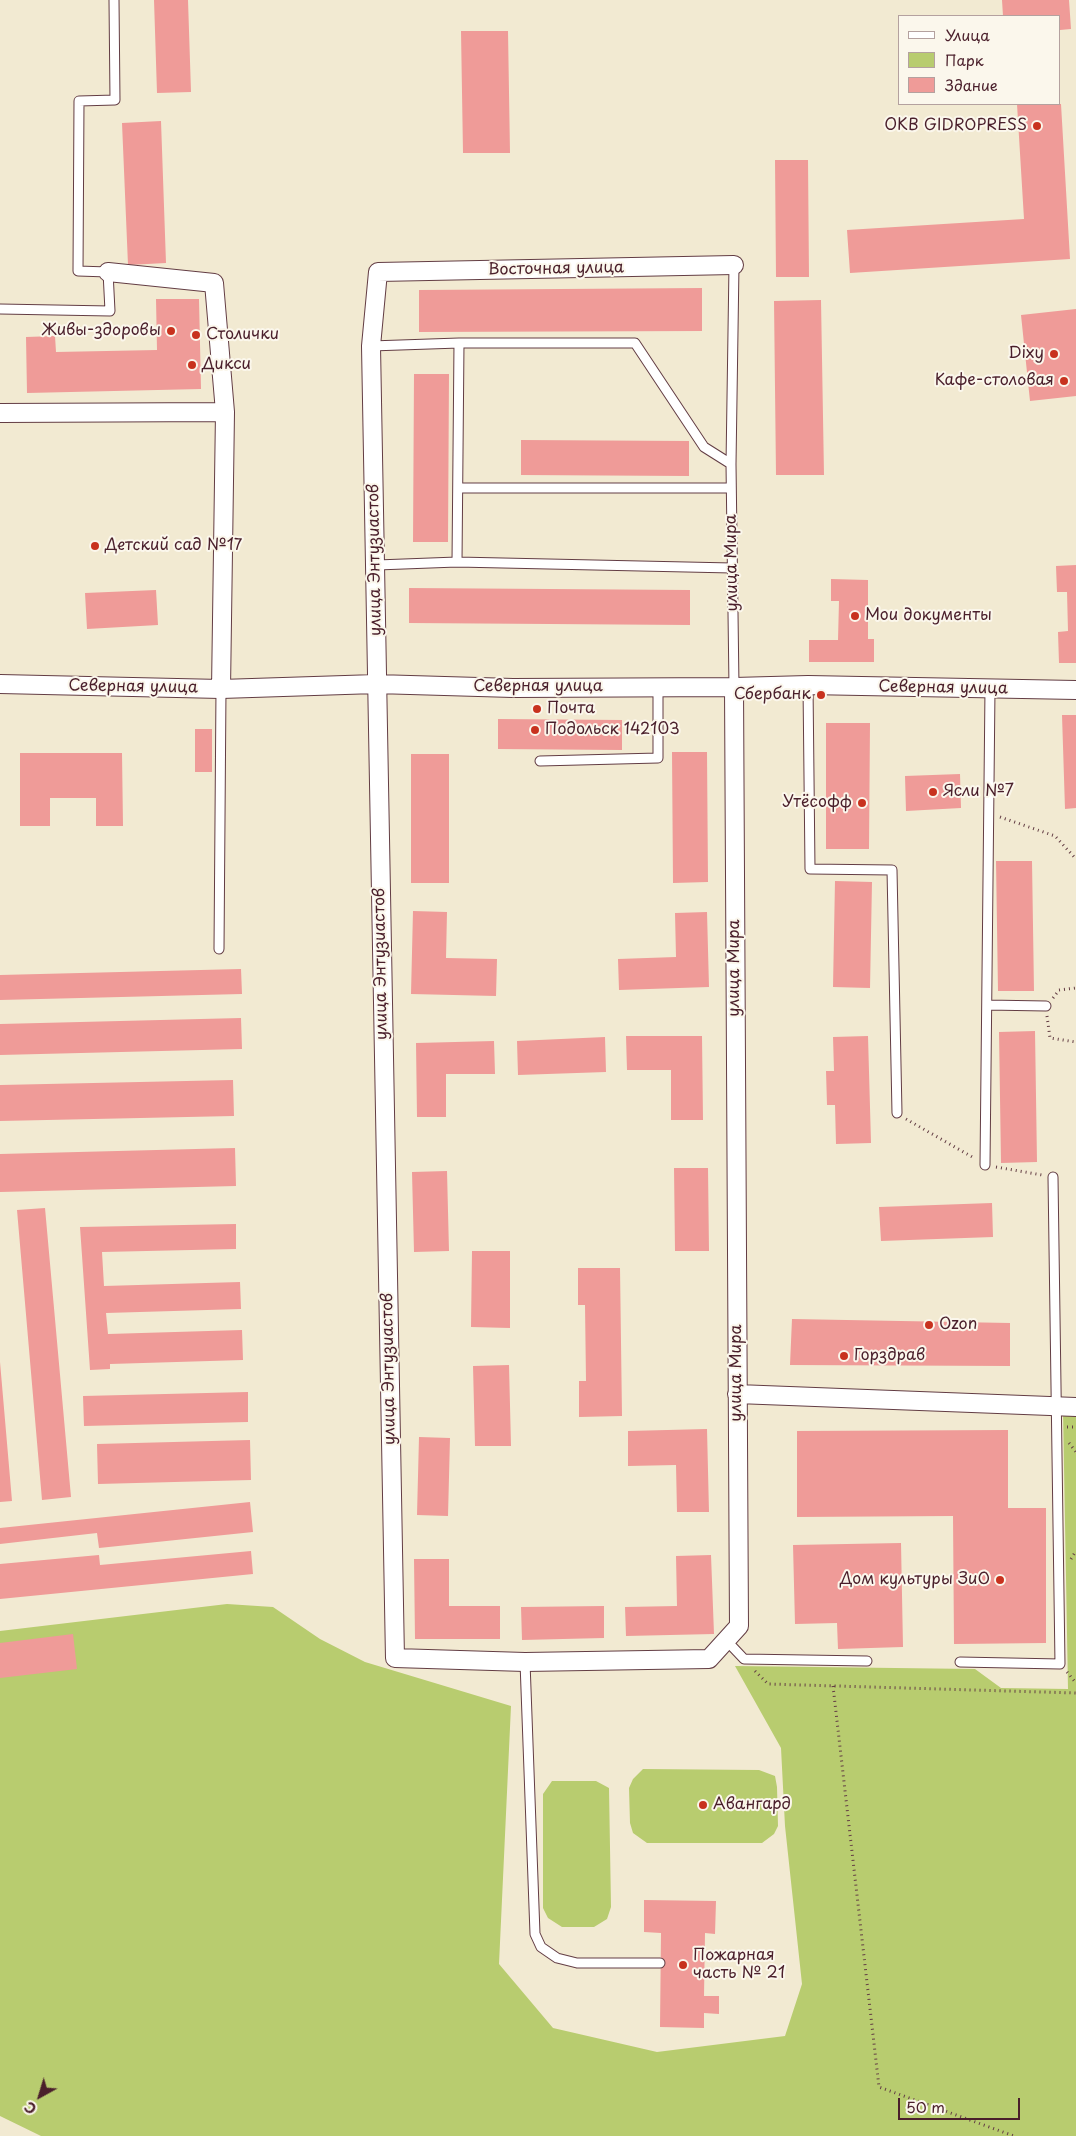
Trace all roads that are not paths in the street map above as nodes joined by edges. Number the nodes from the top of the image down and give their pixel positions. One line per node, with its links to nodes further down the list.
1 (114, 0): 3 (lane)
2 (734, 265): 4 (street, Восточная улица); 10 (lane, улица Мира)
3 (108, 272): 5 (lane); 8 (street)
4 (378, 272): 7 (street, улица Энтузиастов)
5 (0, 309)
6 (459, 343): 7 (lane); 10 (lane); 11 (lane)
7 (371, 346): 14 (street, улица Энтузиастов)
8 (225, 412): 9 (street); 21 (street)
9 (0, 413)
10 (731, 464): 12 (lane, улица Мира)
11 (458, 488): 12 (lane); 13 (lane)
12 (731, 488): 15 (lane, улица Мира)
13 (457, 562): 14 (lane); 15 (lane)
14 (377, 565): 17 (street, улица Энтузиастов)
15 (732, 568): 19 (lane, улица Мира)
16 (0, 684): 21 (street, Северная улица)
17 (376, 684): 20 (street, Северная улица); 21 (street, Северная улица); 36 (street, улица Энтузиастов)
18 (808, 685): 19 (street, Северная улица); 22 (street, Северная улица); 28 (lane)
19 (734, 687): 20 (street, Северная улица); 31 (street, улица Мира)
20 (658, 688): 24 (lane)
21 (221, 689): 25 (lane)
22 (990, 689): 23 (street, Северная улица); 26 (lane)
23 (1076, 690)
24 (540, 761)
25 (219, 949)
26 (987, 1005): 27 (lane); 29 (lane)
27 (1046, 1006)
28 (897, 1113)
29 (986, 1165)
30 (1053, 1177): 33 (lane)
31 (736, 1394): 33 (street); 34 (street, улица Мира)
32 (1076, 1407): 33 (street)
33 (1055, 1408): 37 (lane)
34 (726, 1640): 35 (lane); 36 (street, улица Мира)
35 (867, 1661)
36 (525, 1662): 38 (lane)
37 (960, 1662)
38 (660, 1963)

